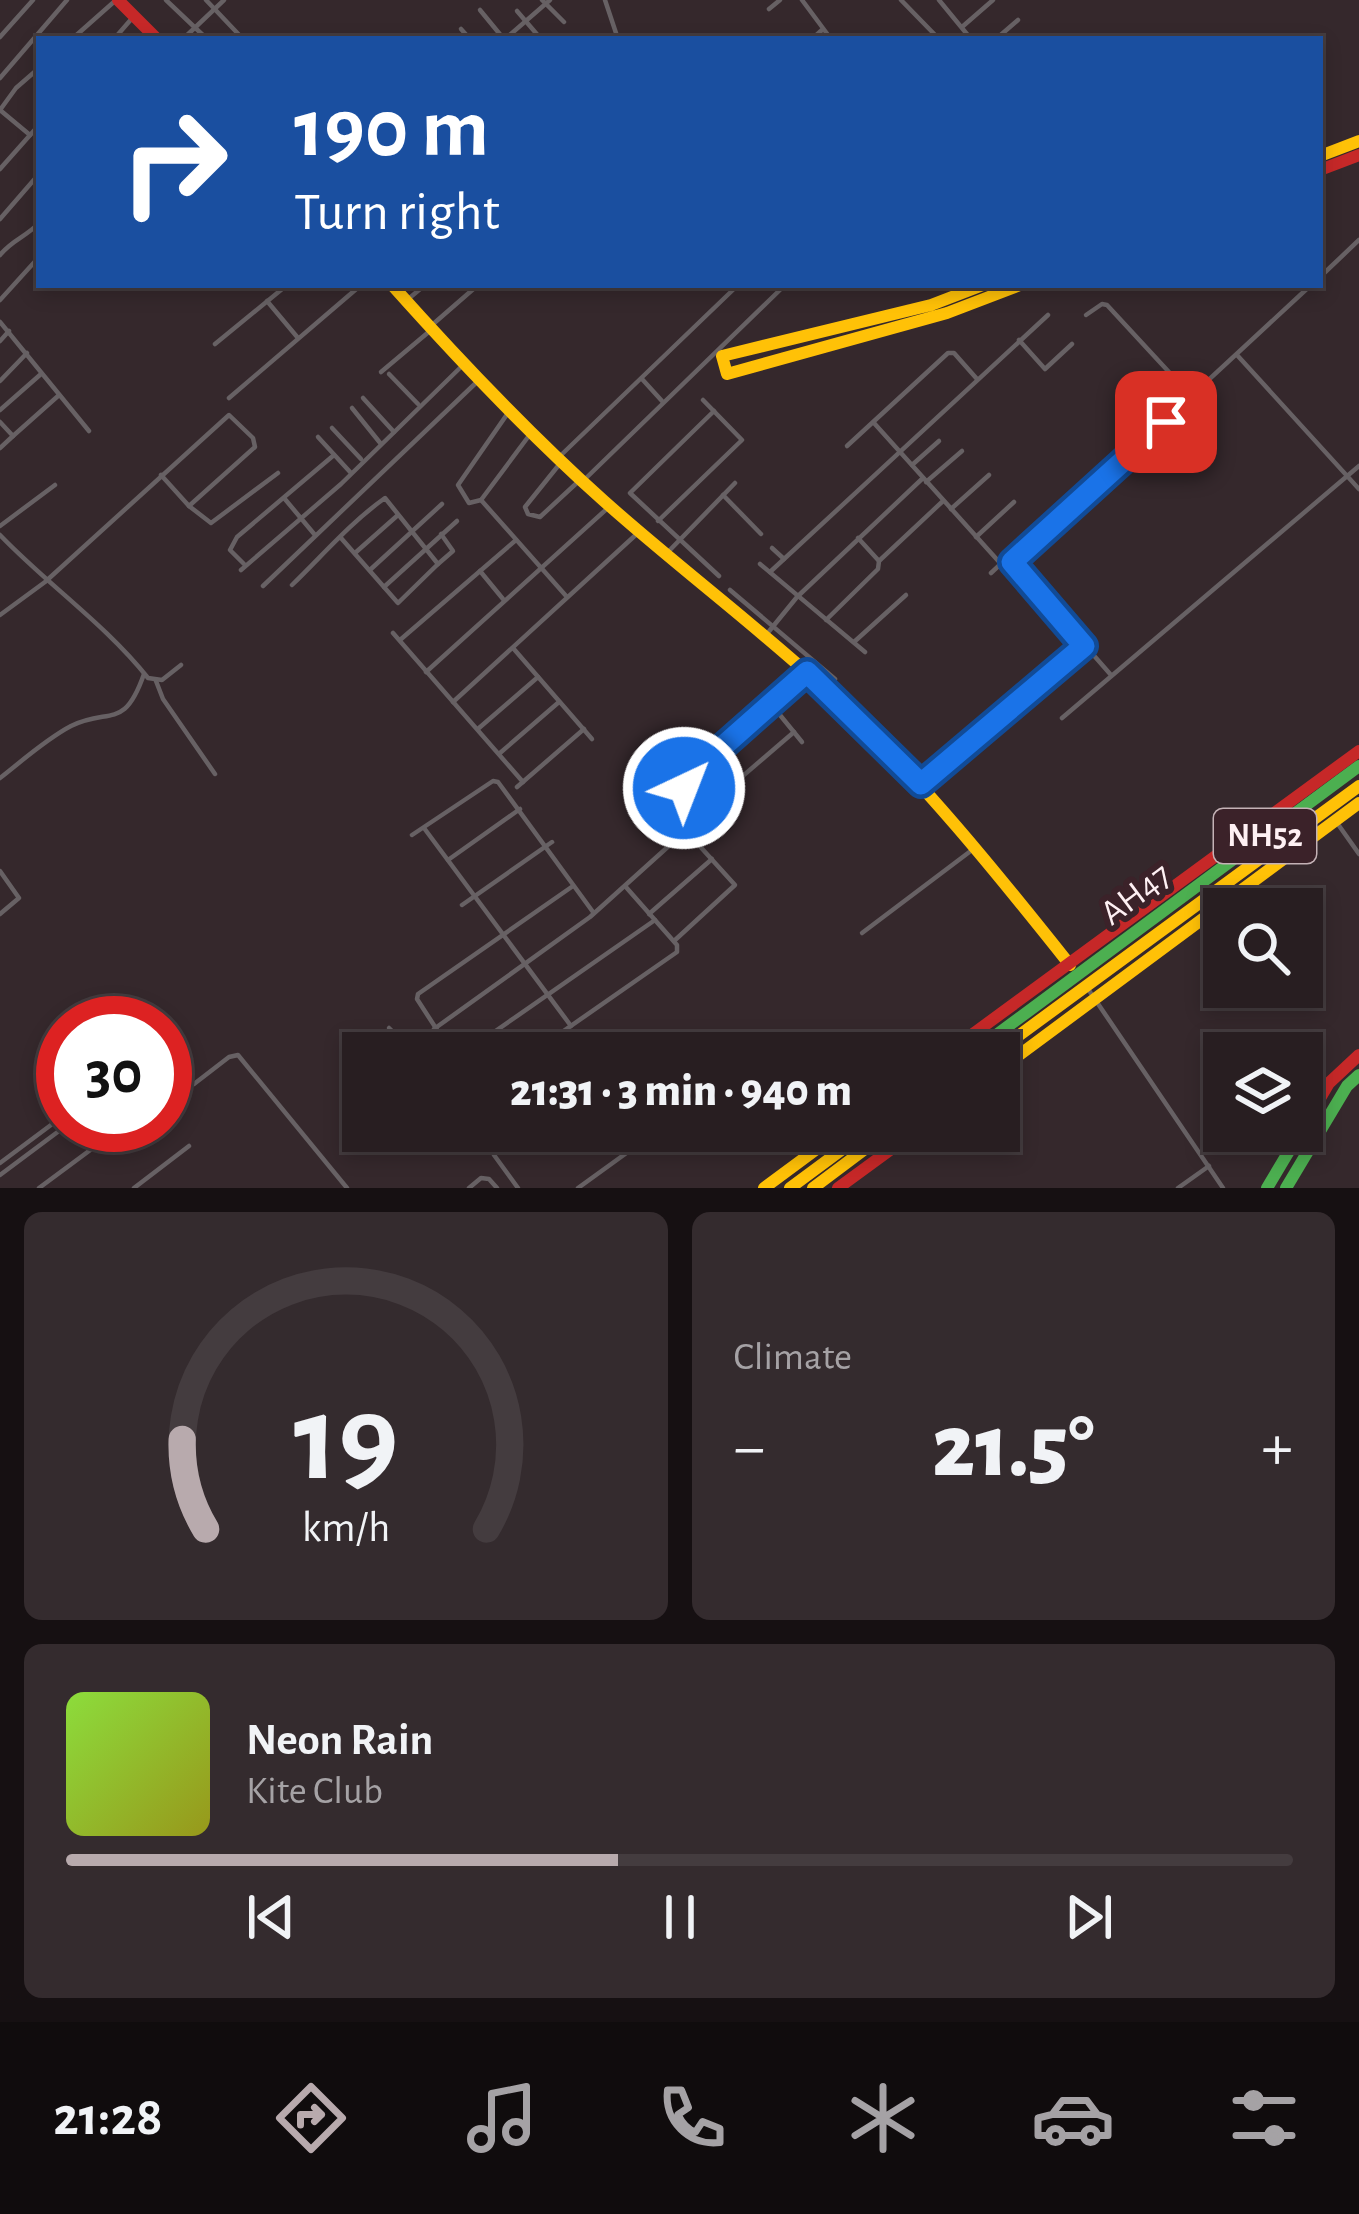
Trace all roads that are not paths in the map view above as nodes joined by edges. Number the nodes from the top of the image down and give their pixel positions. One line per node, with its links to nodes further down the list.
1 (33, 0): 42 (street)
2 (67, 0): 44 (street)
3 (117, 0): 18 (main road); 26 (street)
4 (166, 0): 23 (street)
5 (206, 0): 15 (street)
6 (224, 0): 15 (street)
7 (605, 0): 36 (street)
8 (780, 0): 14 (street)
9 (802, 0): 25 (street)
10 (901, 0): 39 (street)
11 (939, 0): 22 (street)
12 (993, 0): 22 (street)
13 (546, 1): 20 (street); 21 (street)
14 (769, 9)
15 (214, 10): 23 (street); 31 (street)
16 (480, 10): 33 (street)
17 (517, 11): 20 (street)
18 (134, 16): 27 (street); 28 (main road)
19 (1018, 20): 41 (street)
20 (526, 21): 34 (street); 35 (street)
21 (564, 22)
22 (962, 26): 40 (street)
23 (196, 27): 29 (street); 30 (street)
24 (461, 29): 32 (street)
25 (823, 29): 37 (street); 38 (street)
26 (75, 36)
27 (117, 36)
28 (153, 36)
29 (186, 36)
30 (204, 36)
31 (240, 36)
32 (467, 36)
33 (502, 36)
34 (508, 36)
35 (538, 36)
36 (617, 36)
37 (815, 36)
38 (829, 36)
39 (936, 36)
40 (969, 36)
41 (1000, 36)
42 (0, 38)
43 (1, 59): 44 (street)
44 (9, 67): 46 (street)
45 (36, 71): 48 (street)
46 (0, 77)
47 (36, 128): 48 (street)
48 (30, 135): 53 (street)
49 (1359, 141): 50 (main road)
50 (1323, 155)
51 (1359, 155): 52 (main road)
52 (1323, 169)
53 (0, 170)
54 (36, 177): 55 (street)
55 (0, 219)
56 (36, 226): 58 (street)
57 (1359, 240): 60 (street)
58 (0, 255)
59 (36, 259): 71 (street)
60 (1323, 274)
61 (283, 288): 72 (street)
62 (357, 288): 79 (street)
63 (395, 288): 73 (main road)
64 (421, 288): 73 (street)
65 (475, 288): 77 (street)
66 (735, 288): 88 (street)
67 (782, 288): 97 (street)
68 (975, 288): 69 (main road)
69 (1012, 288)
70 (1308, 288): 85 (street)
71 (0, 300)
72 (267, 301): 79 (street); 82 (street)
73 (406, 301): 77 (main road)
74 (1048, 315): 80 (street)
75 (1086, 315): 93 (street)
76 (0, 322): 78 (street)
77 (430, 329): 86 (main road); 98 (street)
78 (9, 331): 81 (street); 84 (street)
79 (298, 338): 94 (street)
80 (1019, 340): 83 (street); 89 (street)
81 (0, 341)
82 (214, 344)
83 (1072, 344)
84 (27, 353): 87 (street); 91 (street)
85 (1237, 355): 93 (street); 126 (street)
86 (464, 364): 90 (main road); 98 (street)
87 (42, 372): 92 (street); 100 (street)
88 (642, 379): 97 (street); 118 (street)
89 (977, 379): 104 (street); 115 (street)
90 (480, 380): 101 (main road); 130 (street)
91 (0, 381)
92 (60, 394): 106 (street); 109 (street)
93 (1192, 397): 190 (street)
94 (230, 398)
95 (363, 398): 107 (street)
96 (703, 400): 102 (street)
97 (664, 402): 127 (street)
98 (420, 406): 107 (street)
99 (352, 408): 112 (street)
100 (0, 410)
101 (511, 410): 108 (main road); 136 (street)
102 (714, 411): 145 (street); 145 (street)
103 (0, 422): 109 (street)
104 (874, 423): 113 (street); 115 (street)
105 (332, 428): 119 (street)
106 (89, 431)
107 (394, 432): 112 (street)
108 (532, 432): 118 (main road); 136 (street)
109 (13, 436): 114 (street)
110 (318, 437): 117 (street)
111 (939, 441): 120 (street)
112 (381, 443): 119 (street)
113 (847, 446)
114 (0, 448)
115 (899, 451): 120 (street); 164 (street)
116 (962, 451): 128 (street)
117 (334, 455): 123 (street); 134 (street)
118 (560, 459): 127 (main road); 127 (street)
119 (362, 461): 123 (street)
120 (912, 466): 128 (street)
121 (1359, 466): 126 (street)
122 (278, 472): 140 (street)
123 (351, 473): 144 (street)
124 (161, 475): 140 (street); 140 (street); 175 (street)
125 (989, 475): 142 (street)
126 (1347, 476): 132 (street); 198 (street)
127 (582, 480): 141 (main road)
128 (924, 480): 137 (street); 157 (street)
129 (735, 482): 133 (street)
130 (372, 484): 135 (street); 154 (street)
131 (55, 485): 147 (street)
132 (1359, 489)
133 (723, 495): 152 (street); 158 (street)
134 (284, 498): 144 (street); 144 (street)
135 (386, 498): 143 (street); 156 (street)
136 (481, 500): 159 (street)
137 (943, 501): 142 (street); 165 (street)
138 (1014, 502): 155 (street)
139 (442, 504): 149 (street)
140 (189, 506)
141 (610, 506): 150 (main road); 169 (street)
142 (951, 509): 155 (street)
143 (398, 514): 149 (street); 162 (street)
144 (300, 518): 154 (street)
145 (658, 520): 158 (street)
146 (457, 521): 151 (street)
147 (0, 526)
148 (1038, 529): 167 (street)
149 (412, 531): 160 (street); 170 (street)
150 (640, 531): 163 (main road); 181 (street)
151 (441, 534): 160 (street); 168 (street)
152 (761, 534)
153 (0, 535): 175 (street)
154 (316, 537): 177 (street)
155 (976, 537): 167 (street)
156 (341, 538): 162 (street); 176 (street)
157 (858, 538): 165 (street); 182 (street)
158 (679, 539): 163 (street); 174 (street)
159 (517, 540): 169 (street); 171 (street)
160 (424, 548): 168 (street); 178 (street)
161 (772, 548): 164 (street)
162 (355, 553): 170 (street)
163 (667, 553): 186 (main road)
164 (784, 559): 172 (street)
165 (879, 561): 185 (street)
166 (760, 564): 172 (street)
167 (1001, 564): 173 (street)
168 (438, 565): 178 (street)
169 (542, 567): 181 (street); 183 (street)
170 (370, 570): 178 (street)
171 (480, 571): 183 (street); 188 (street)
172 (770, 572): 182 (street)
173 (992, 573)
174 (719, 576)
175 (45, 582): 184 (street); 196 (street)
176 (292, 584)
177 (263, 586)
178 (385, 587)
179 (730, 590): 186 (street)
180 (906, 595): 189 (street)
181 (567, 597): 191 (street)
182 (797, 597): 185 (street); 186 (street)
183 (505, 601): 194 (street)
184 (0, 614)
185 (826, 620): 189 (street)
186 (769, 632): 195 (main road); 199 (street)
187 (394, 633): 188 (street)
188 (400, 640): 194 (street)
189 (854, 642): 192 (street)
190 (1084, 646): 198 (street); 215 (street)
191 (513, 648): 197 (street); 202 (street)
192 (865, 652)
193 (181, 665): 200 (street)
194 (426, 672): 202 (street)
195 (807, 672): 203 (street); 215 (main road)
196 (144, 674): 200 (street); 214 (street)
197 (538, 676): 201 (street); 205 (street)
198 (1111, 676): 204 (street)
199 (835, 679)
200 (156, 681): 213 (street)
201 (560, 701): 206 (street); 211 (street)
202 (453, 702): 205 (street)
203 (771, 704): 207 (street); 219 (street)
204 (1062, 718)
205 (477, 729): 211 (street)
206 (584, 729): 208 (street); 211 (street)
207 (794, 732): 209 (street); 219 (street)
208 (592, 739)
209 (802, 742)
210 (1359, 751): 234 (main road)
211 (499, 754)
212 (1359, 766): 234 (main road, AH47 / NH52)
213 (215, 773)
214 (0, 778)
215 (921, 784): 225 (main road)
216 (1359, 785): 236 (main road, AH47 / NH52)
217 (1359, 802): 220 (main road)
218 (520, 809): 221 (street); 224 (street); 228 (street)
219 (701, 812): 222 (street)
220 (1335, 820): 226 (street); 232 (main road)
221 (424, 828): 223 (street); 228 (street)
222 (686, 831): 227 (street); 231 (street)
223 (412, 836)
224 (549, 844): 230 (street); 233 (street)
225 (976, 847): 242 (street); 246 (main road)
226 (1359, 854)
227 (712, 859): 240 (street); 244 (street)
228 (448, 860): 233 (street)
229 (0, 871): 238 (street)
230 (574, 885): 239 (street); 243 (street)
231 (625, 886): 239 (street); 240 (street)
232 (1244, 888)
233 (476, 896): 235 (street); 243 (street)
234 (1166, 902): 246 (main road); 258 (main road, AH47 / NH52)
235 (462, 905)
236 (1187, 911): 237 (main road); 247 (main road, AH47 / NH52)
237 (1203, 912)
238 (0, 914)
239 (595, 914): 245 (street)
240 (652, 917): 244 (street); 248 (street)
241 (1203, 918): 249 (main road)
242 (862, 933)
243 (505, 934): 245 (street); 252 (street)
244 (674, 942): 250 (street)
245 (526, 963): 248 (street); 252 (street)
246 (1070, 965): 257 (main road)
247 (1085, 986): 249 (street); 259 (main road, NH52)
248 (549, 994): 250 (street); 255 (street)
249 (1096, 999): 261 (main road); 277 (street)
250 (571, 1026): 256 (street)
251 (389, 1028): 253 (street)
252 (434, 1029): 254 (street)
253 (393, 1032)
254 (436, 1032)
255 (494, 1032)
256 (562, 1032)
257 (976, 1032)
258 (1000, 1032)
259 (1020, 1034)
260 (1359, 1054): 264 (main road)
261 (1020, 1055)
262 (1359, 1075): 293 (main road)
263 (192, 1082): 281 (street)
264 (1323, 1093)
265 (36, 1136): 276 (street)
266 (36, 1148): 278 (street)
267 (88, 1152): 279 (street)
268 (181, 1152): 280 (street)
269 (493, 1152): 284 (street)
270 (628, 1152): 285 (street)
271 (813, 1152): 286 (main road)
272 (839, 1152): 287 (main road)
273 (861, 1152): 288 (main road)
274 (887, 1152): 289 (main road)
275 (1288, 1152): 292 (main road)
276 (0, 1162)
277 (1209, 1166): 290 (street); 291 (street)
278 (0, 1175)
279 (39, 1188)
280 (134, 1188)
281 (347, 1188)
282 (469, 1188): 283 (street)
283 (497, 1188)
284 (518, 1188)
285 (578, 1188)
286 (764, 1188)
287 (790, 1188)
288 (813, 1188)
289 (838, 1188)
290 (1178, 1188)
291 (1222, 1188)
292 (1267, 1188)
293 (1286, 1188)

